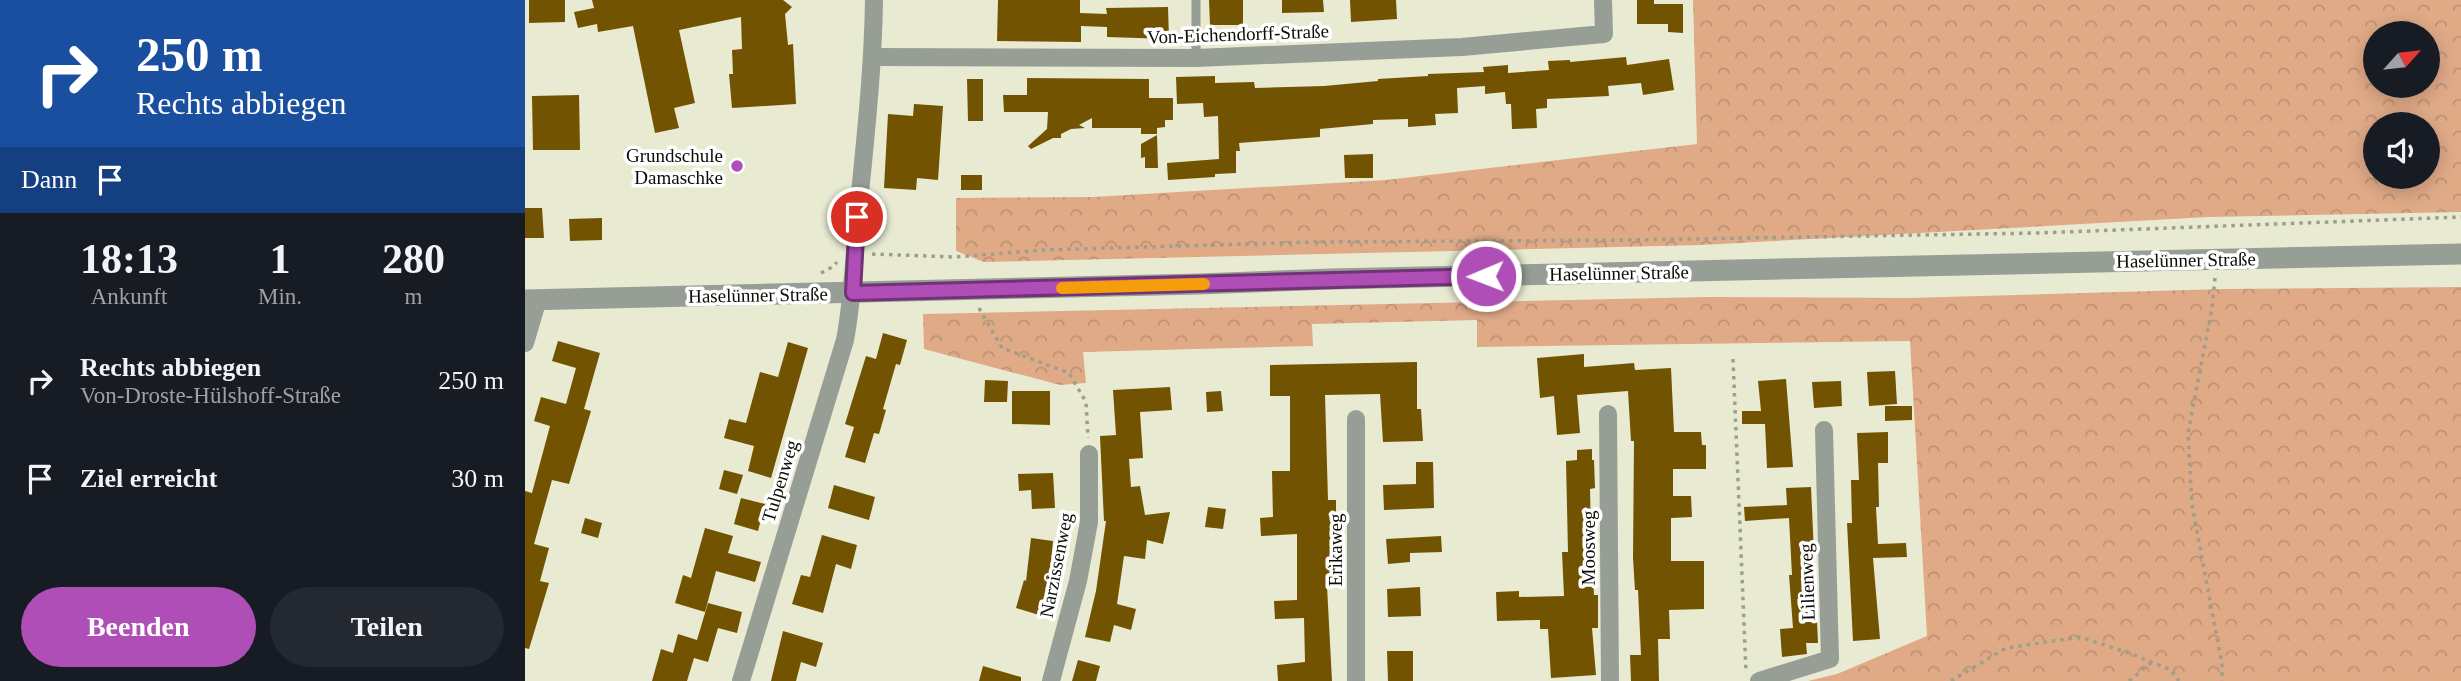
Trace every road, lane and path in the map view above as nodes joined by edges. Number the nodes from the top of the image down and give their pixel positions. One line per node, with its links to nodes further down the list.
1 (874, 0): 4 (street, Tulpenweg)
2 (1196, 0): 5 (lane)
3 (1604, 0): 5 (street, Von-Eichendorff-Straße)
4 (873, 57): 5 (street, Von-Eichendorff-Straße); 10 (street, Tulpenweg)
5 (1196, 58)
6 (2461, 217): 7 (path)
7 (874, 254)
8 (2461, 254): 10 (street, Haselünner Straße)
9 (2215, 278): 29 (path)
10 (853, 293): 11 (street, Haselünner Straße); 20 (street, Tulpenweg)
11 (531, 299): 13 (street)
12 (977, 304): 18 (path)
13 (525, 343)
14 (1733, 359): 24 (path)
15 (1608, 414): 23 (street, Moosweg)
16 (1356, 419): 22 (street, Erikaweg)
17 (1824, 430): 25 (street, Lilienweg)
18 (1089, 454): 21 (street, Narzissenweg)
19 (2152, 662): 26 (path); 27 (path); 28 (path)
20 (741, 681)
21 (1051, 681)
22 (1356, 681)
23 (1610, 681)
24 (1746, 681)
25 (1759, 681)
26 (1951, 681)
27 (2129, 681)
28 (2179, 681)
29 (2223, 681)

